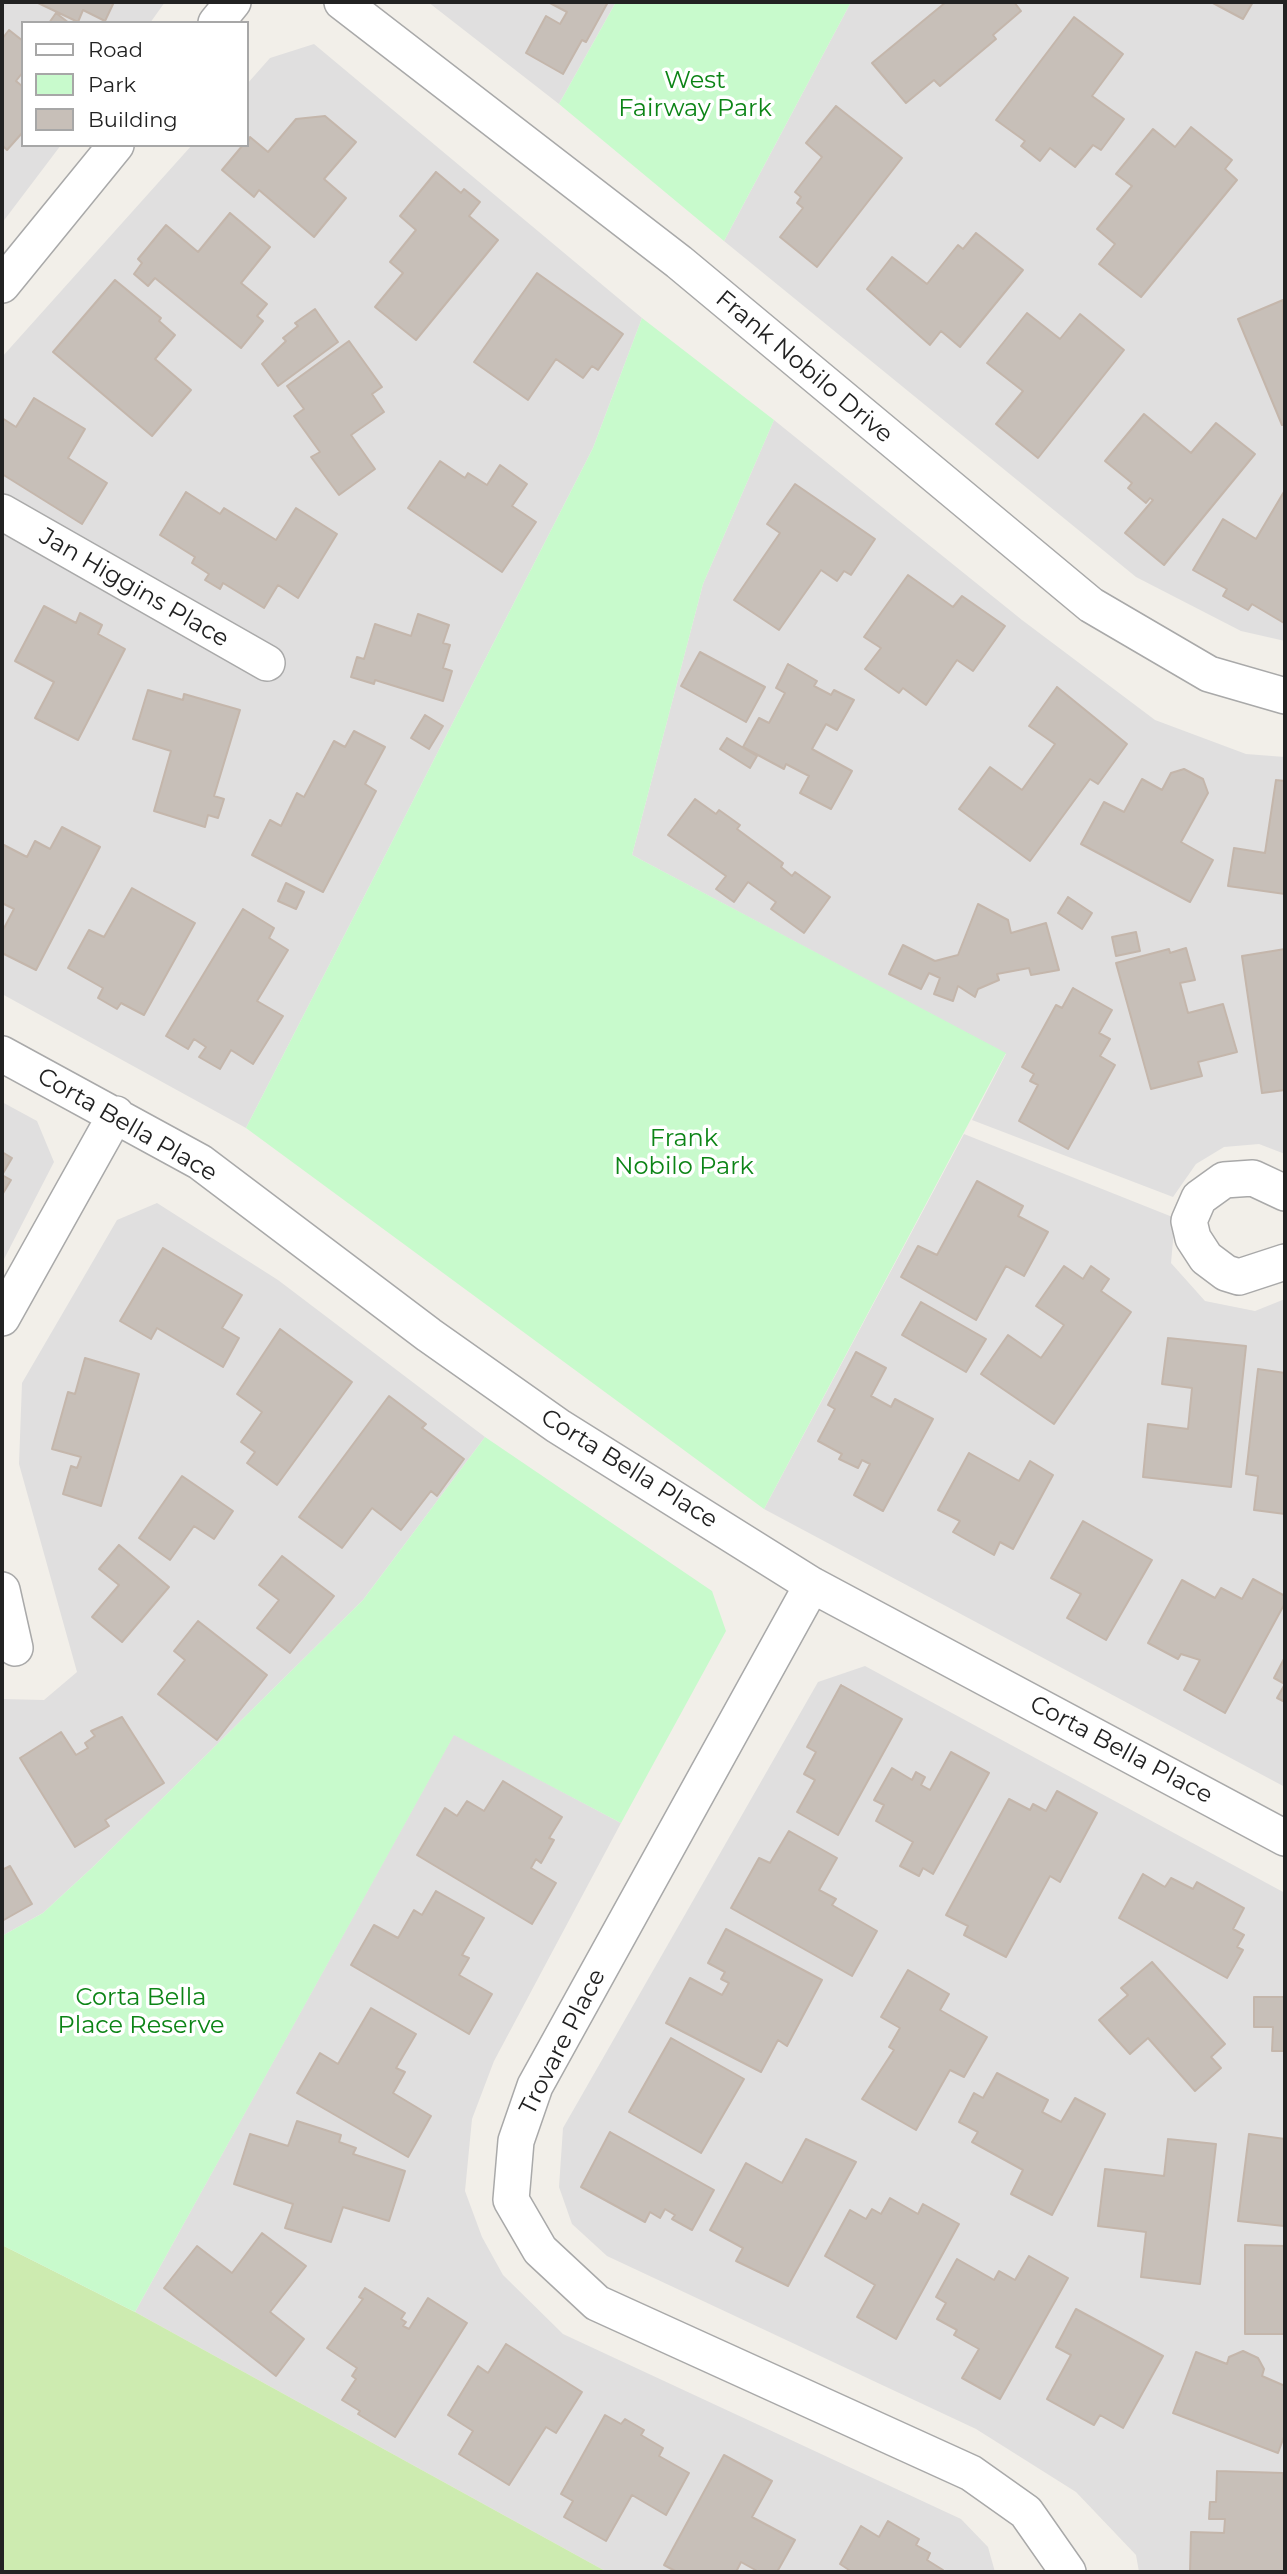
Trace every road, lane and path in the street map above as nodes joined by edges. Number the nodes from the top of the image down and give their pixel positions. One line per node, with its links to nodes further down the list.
1 (233, 2): 3 (street)
2 (342, 2): 8 (street, Frank Nobilo Drive)
3 (218, 21)
4 (114, 147): 5 (street)
5 (3, 282)
6 (2, 512): 7 (street, Jan Higgins Place)
7 (267, 663)
8 (1285, 696)
9 (2, 1054): 10 (street, Corta Bella Place)
10 (116, 1114): 13 (street); 14 (street, Corta Bella Place)
11 (1285, 1193): 12 (street)
12 (1285, 1262)
13 (2, 1318)
14 (812, 1585): 17 (street, Corta Bella Place); 18 (street, Trovare Place)
15 (2, 1590): 16 (street)
16 (15, 1648)
17 (1285, 1838)
18 (1068, 2572)

